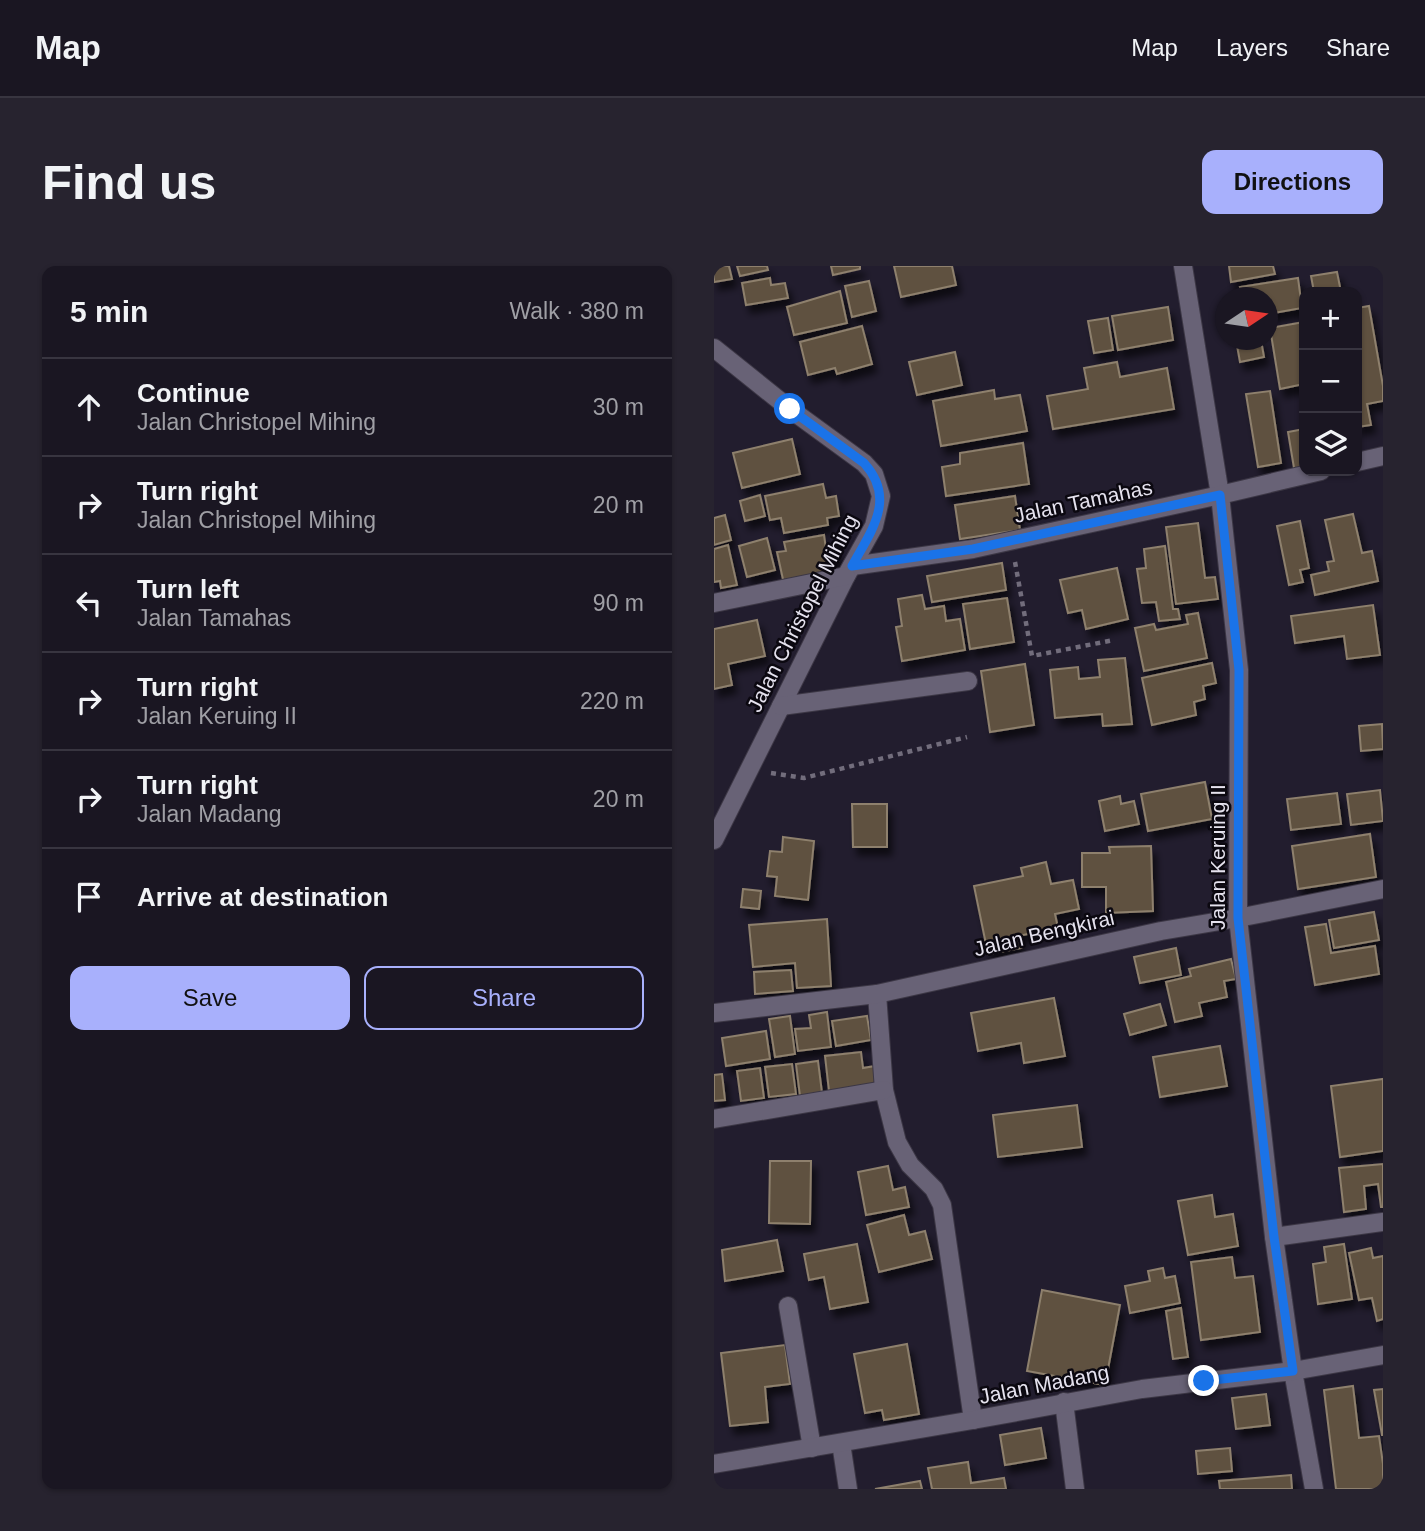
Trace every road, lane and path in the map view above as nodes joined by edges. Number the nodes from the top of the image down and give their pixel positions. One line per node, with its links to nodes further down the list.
1 (1183, 266): 6 (street, Jalan Keruing II)
2 (714, 348): 8 (street, Jalan Christopel Mihing)
3 (1383, 456): 4 (street)
4 (1362, 461)
5 (1300, 476): 6 (street, Jalan Tamahas)
6 (1220, 495): 7 (street, Jalan Tamahas); 17 (street, Jalan Keruing II)
7 (1012, 540): 8 (street, Jalan Tamahas); 10 (path)
8 (849, 571): 9 (street, Jalan Tamahas); 12 (street, Jalan Christopel Mihing)
9 (714, 603)
10 (1114, 640)
11 (968, 681): 12 (street)
12 (780, 706): 14 (street, Jalan Christopel Mihing)
13 (967, 737): 14 (path)
14 (750, 767): 15 (street, Jalan Christopel Mihing)
15 (714, 840)
16 (1383, 889): 17 (street, Jalan Bengkirai)
17 (1238, 918): 18 (street, Jalan Bengkirai); 23 (street, Jalan Keruing II)
18 (877, 994): 19 (street, Jalan Bengkirai); 20 (street)
19 (714, 1013)
20 (884, 1090): 21 (street); 28 (street)
21 (714, 1119)
22 (1383, 1222): 23 (street)
23 (1274, 1237): 26 (street, Jalan Keruing II)
24 (788, 1306): 30 (street)
25 (1383, 1355): 26 (street, Jalan Madang)
26 (1293, 1371): 27 (street, Jalan Madang); 34 (street, Jalan Keruing II)
27 (1064, 1402): 28 (street, Jalan Madang); 33 (street)
28 (973, 1420): 29 (street, Jalan Madang)
29 (841, 1443): 30 (street, Jalan Madang); 32 (street)
30 (812, 1448): 31 (street, Jalan Madang)
31 (714, 1464)
32 (848, 1489)
33 (1075, 1489)
34 (1314, 1489)

